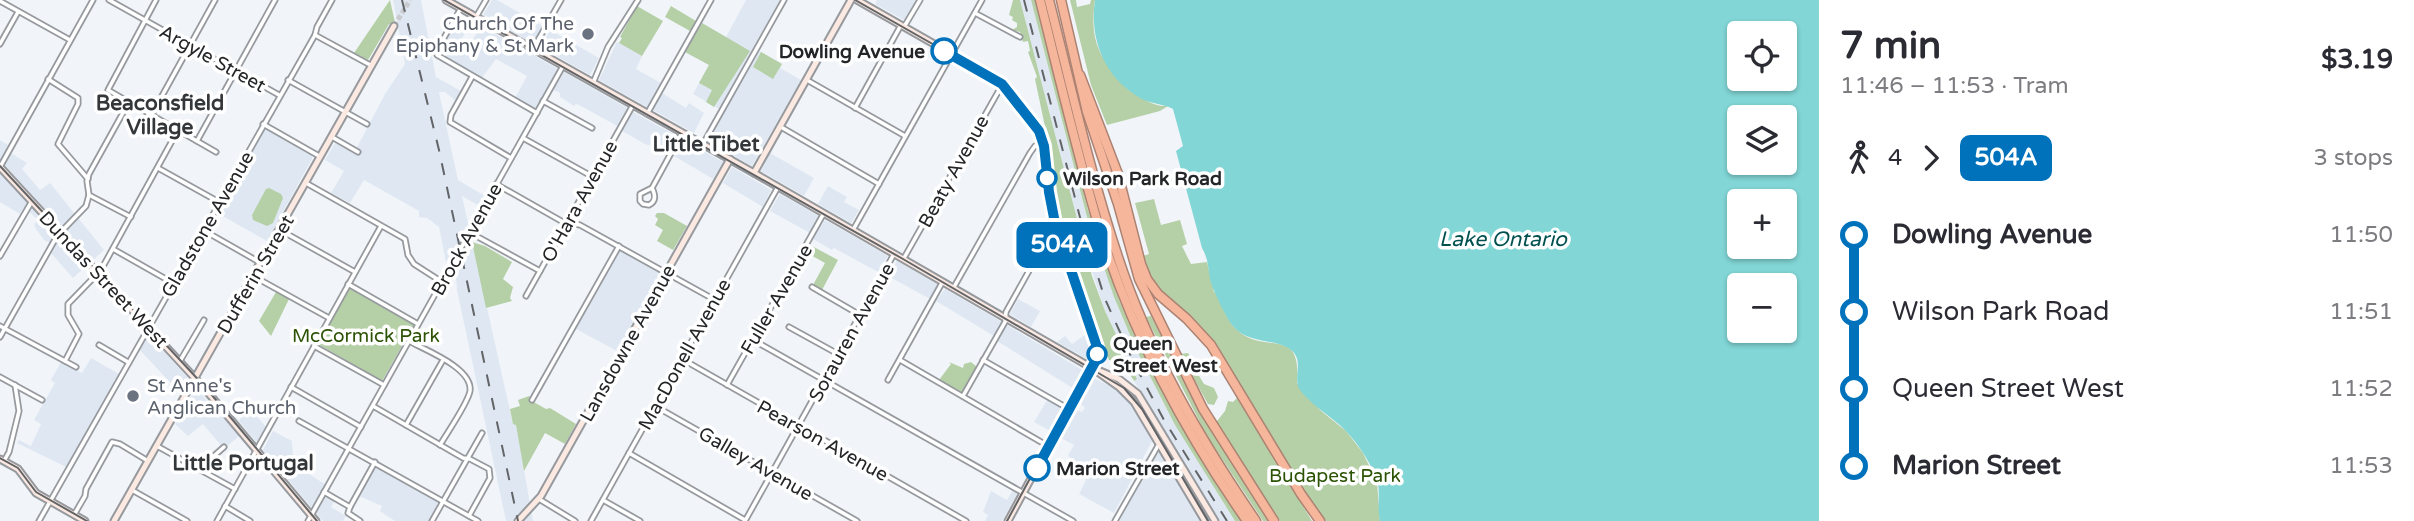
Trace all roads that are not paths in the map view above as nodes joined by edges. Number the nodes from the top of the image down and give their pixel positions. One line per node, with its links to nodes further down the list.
1 (93, 0): 30 (street)
2 (109, 0): 25 (street, Argyle Street)
3 (156, 0): 25 (street)
4 (215, 0): 32 (street)
5 (275, 0): 37 (street)
6 (332, 0): 28 (street, Gladstone Avenue)
7 (446, 0): 21 (main road)
8 (486, 0): 24 (street)
9 (561, 0): 33 (street)
10 (638, 0): 43 (street)
11 (711, 0): 53 (street)
12 (784, 0): 65 (street)
13 (851, 0): 42 (main road)
14 (857, 0): 27 (main road)
15 (920, 0): 27 (street)
16 (982, 0): 23 (street)
17 (1040, 0): 208 (highway)
18 (1049, 0): 209 (highway)
19 (1061, 0): 38 (highway)
20 (0, 1): 22 (street)
21 (461, 8): 24 (main road); 39 (street)
22 (18, 11): 30 (street); 31 (street)
23 (975, 13): 29 (street); 34 (street)
24 (476, 17): 33 (main road)
25 (144, 20): 32 (street, Argyle Street); 47 (street)
26 (394, 26): 35 (main road, Dufferin Street)
27 (902, 26): 34 (main road); 49 (street)
28 (315, 35): 35 (street); 41 (street, Gladstone Avenue)
29 (1020, 37)
30 (70, 40): 40 (street)
31 (0, 44)
32 (190, 45): 37 (street, Argyle Street); 52 (street)
33 (533, 49): 36 (main road)
34 (952, 54): 44 (main road); 61 (street)
35 (372, 66): 50 (main road, Dufferin Street)
36 (563, 66): 43 (main road); 46 (street, Brock Avenue)
37 (236, 71): 45 (street, Argyle Street); 63 (street)
38 (1079, 74): 113 (highway); 118 (highway)
39 (472, 77): 51 (street); 69 (street)
40 (48, 79): 71 (street); 75 (street)
41 (288, 79): 45 (street, Gladstone Avenue); 50 (street)
42 (807, 80): 49 (street); 56 (main road)
43 (593, 83): 48 (main road)
44 (1003, 83): 64 (main road); 98 (street, Beaty Avenue)
45 (279, 95): 54 (street, Gladstone Avenue)
46 (543, 101): 51 (street, Brock Avenue); 57 (street)
47 (129, 102): 52 (street); 75 (street)
48 (633, 106): 53 (main road); 74 (street, O'Hara Avenue)
49 (855, 108): 61 (street)
50 (346, 112): 55 (street); 60 (main road, Dufferin Street)
51 (537, 113): 62 (street, Brock Avenue)
52 (152, 114): 58 (street)
53 (647, 114): 59 (main road)
54 (263, 124): 68 (street); 83 (street, Gladstone Avenue)
55 (367, 124)
56 (780, 127): 73 (main road); 78 (street)
57 (592, 128)
58 (178, 130): 63 (street); 72 (street)
59 (682, 133): 65 (main road); 80 (street)
60 (332, 137): 67 (street); 68 (main road, Dufferin Street)
61 (905, 137): 78 (street)
62 (523, 138): 69 (street, Brock Avenue); 74 (street)
63 (197, 141): 66 (street)
64 (1044, 143): 95 (main road); 110 (street)
65 (703, 144): 70 (main road)
66 (216, 152)
67 (358, 152)
68 (321, 157): 76 (main road, Dufferin Street)
69 (511, 158): 77 (street, Brock Avenue)
70 (730, 159): 73 (main road); 103 (main road, Lansdowne Avenue)
71 (0, 167): 82 (main road, Dundas Street West)
72 (158, 167): 83 (street); 85 (street)
73 (754, 173): 79 (main road)
74 (593, 177): 86 (street, O'Hara Avenue)
75 (88, 179): 81 (street)
76 (306, 183): 87 (street); 89 (main road, Dufferin Street)
77 (496, 184): 86 (street); 106 (street, Brock Avenue)
78 (879, 184): 90 (street)
79 (778, 187): 84 (main road); 112 (street, MacDonell Avenue)
80 (652, 188): 80 (street)
81 (89, 195): 85 (street); 91 (street)
82 (32, 201): 91 (main road, Dundas Street West); 97 (street)
83 (219, 202): 88 (street, Gladstone Avenue)
84 (824, 213): 90 (main road); 124 (street, Fuller Avenue)
85 (131, 217): 94 (street)
86 (568, 222): 93 (street); 100 (street, O'Hara Avenue)
87 (381, 226): 101 (street); 106 (street)
88 (203, 230): 99 (street); 107 (street, Gladstone Avenue)
89 (280, 230): 99 (main road, Dufferin Street); 101 (street)
90 (853, 230): 96 (main road)
91 (60, 232): 102 (main road, Dundas Street West); 120 (street)
92 (478, 237): 100 (street)
93 (619, 246): 103 (street); 148 (street)
94 (113, 248): 102 (street); 107 (street)
95 (1064, 249): 115 (street); 137 (main road)
96 (895, 253): 98 (main road); 114 (street, Sorauren Avenue)
97 (0, 256)
98 (904, 258): 105 (main road)
99 (261, 263): 104 (main road, Dufferin Street)
100 (540, 271): 111 (street, O'Hara Avenue)
101 (355, 272): 108 (street)
102 (99, 273): 121 (main road, Dundas Street West); 133 (street)
103 (667, 273): 112 (street); 176 (main road, Lansdowne Avenue)
104 (253, 276): 116 (street); 139 (main road, Dufferin Street)
105 (943, 281): 110 (main road); 131 (street)
106 (442, 282): 119 (street, Brock Avenue)
107 (173, 283): 121 (street, Gladstone Avenue)
108 (348, 284): 116 (street); 119 (street)
109 (812, 287): 114 (street)
110 (954, 287): 115 (main road)
111 (526, 296)
112 (715, 300): 129 (street, MacDonell Avenue)
113 (1172, 307): 118 (highway); 180 (highway)
114 (860, 315): 128 (street, Sorauren Avenue)
115 (1006, 317): 132 (street); 137 (main road)
116 (329, 318): 127 (street)
117 (205, 320): 134 (street)
118 (1158, 320): 210 (highway)
119 (418, 324): 125 (street, Brock Avenue)
120 (2, 327): 123 (street); 133 (street)
121 (148, 327): 134 (main road, Dundas Street West); 135 (street, Gladstone Avenue)
122 (789, 327): 128 (street)
123 (0, 337)
124 (753, 340): 140 (street); 144 (street, Fuller Avenue)
125 (409, 341): 130 (street); 143 (street, Brock Avenue)
126 (99, 345): 135 (street)
127 (314, 346): 143 (street); 145 (street)
128 (838, 354): 140 (street, Sorauren Avenue)
129 (681, 359): 144 (street, Pearson Avenue); 150 (street, MacDonell Avenue)
130 (443, 360): 153 (street); 159 (street)
131 (900, 360): 141 (street); 146 (street)
132 (983, 360): 146 (street); 151 (street)
133 (65, 361): 136 (street)
134 (180, 361): 139 (main road, Dundas Street West)
135 (128, 362): 178 (street, Gladstone Avenue)
136 (76, 367)
137 (1092, 368): 151 (main road); 157 (main road); 158 (main road)
138 (0, 377): 142 (street)
139 (196, 378): 160 (main road, Dufferin Street); 164 (main road, Dundas Street West)
140 (824, 380): 154 (street, Sorauren Avenue); 175 (street)
141 (888, 380)
142 (15, 385): 147 (street); 167 (street)
143 (384, 385): 149 (street, Brock Avenue)
144 (727, 385): 154 (street, Pearson Avenue)
145 (291, 387): 155 (street); 164 (street)
146 (963, 396): 162 (street)
147 (42, 400)
148 (532, 400)
149 (373, 406): 153 (street); 155 (street, Brock Avenue)
150 (655, 406): 165 (street, MacDonell Avenue); 171 (street, Galley Avenue)
151 (1069, 409): 162 (main road)
152 (299, 421): 163 (street)
153 (406, 425): 159 (street)
154 (798, 425): 171 (street, Sorauren Avenue); 202 (street, Pearson Avenue)
155 (361, 427): 163 (street, Brock Avenue)
156 (482, 433): 166 (street)
157 (1166, 439): 158 (street); 207 (main road)
158 (1159, 443): 205 (street); 206 (main road)
159 (440, 445): 166 (street)
160 (157, 446): 168 (main road, Dufferin Street); 170 (street)
161 (224, 447): 170 (street)
162 (1050, 447): 175 (main road)
163 (349, 448): 169 (street); 174 (street, Brock Avenue)
164 (257, 451): 172 (street); 185 (main road, Dundas Street West)
165 (629, 453): 177 (street, MacDonell Avenue); 200 (street)
166 (467, 459): 179 (street); 184 (street)
167 (2, 460): 178 (main road)
168 (148, 461): 173 (main road, Dufferin Street); 183 (street)
169 (375, 462): 179 (street); 182 (street)
170 (199, 469): 172 (street)
171 (771, 472): 200 (street, Sorauren Avenue); 201 (street, Galley Avenue)
172 (234, 489): 181 (street)
173 (132, 490): 188 (main road, Dufferin Street); 189 (street)
174 (324, 492): 182 (street); 185 (street, Brock Avenue)
175 (1024, 493): 203 (main road); 204 (street)
176 (539, 499): 196 (main road, Lansdowne Avenue); 197 (street)
177 (603, 500): 198 (street, MacDonell Avenue); 199 (street)
178 (50, 501): 183 (main road); 186 (street, Gladstone Avenue)
179 (443, 501): 184 (street); 194 (street)
180 (1306, 501): 211 (highway); 212 (highway)
181 (225, 506): 190 (street); 191 (street)
182 (350, 507): 193 (street)
183 (74, 515): 187 (main road)
184 (469, 516): 195 (street)
185 (309, 518): 192 (main road, Dundas Street West)
186 (39, 521)
187 (85, 521)
188 (114, 521)
189 (187, 521)
190 (217, 521)
191 (250, 521)
192 (316, 521)
193 (360, 521)
194 (432, 521)
195 (478, 521)
196 (517, 521)
197 (575, 521)
198 (590, 521)
199 (640, 521)
200 (746, 521)
201 (857, 521)
202 (966, 521)
203 (1008, 521)
204 (1073, 521)
205 (1115, 521)
206 (1205, 521)
207 (1215, 521)
208 (1247, 521)
209 (1256, 521)
210 (1274, 521)
211 (1314, 521)
212 (1320, 521)

